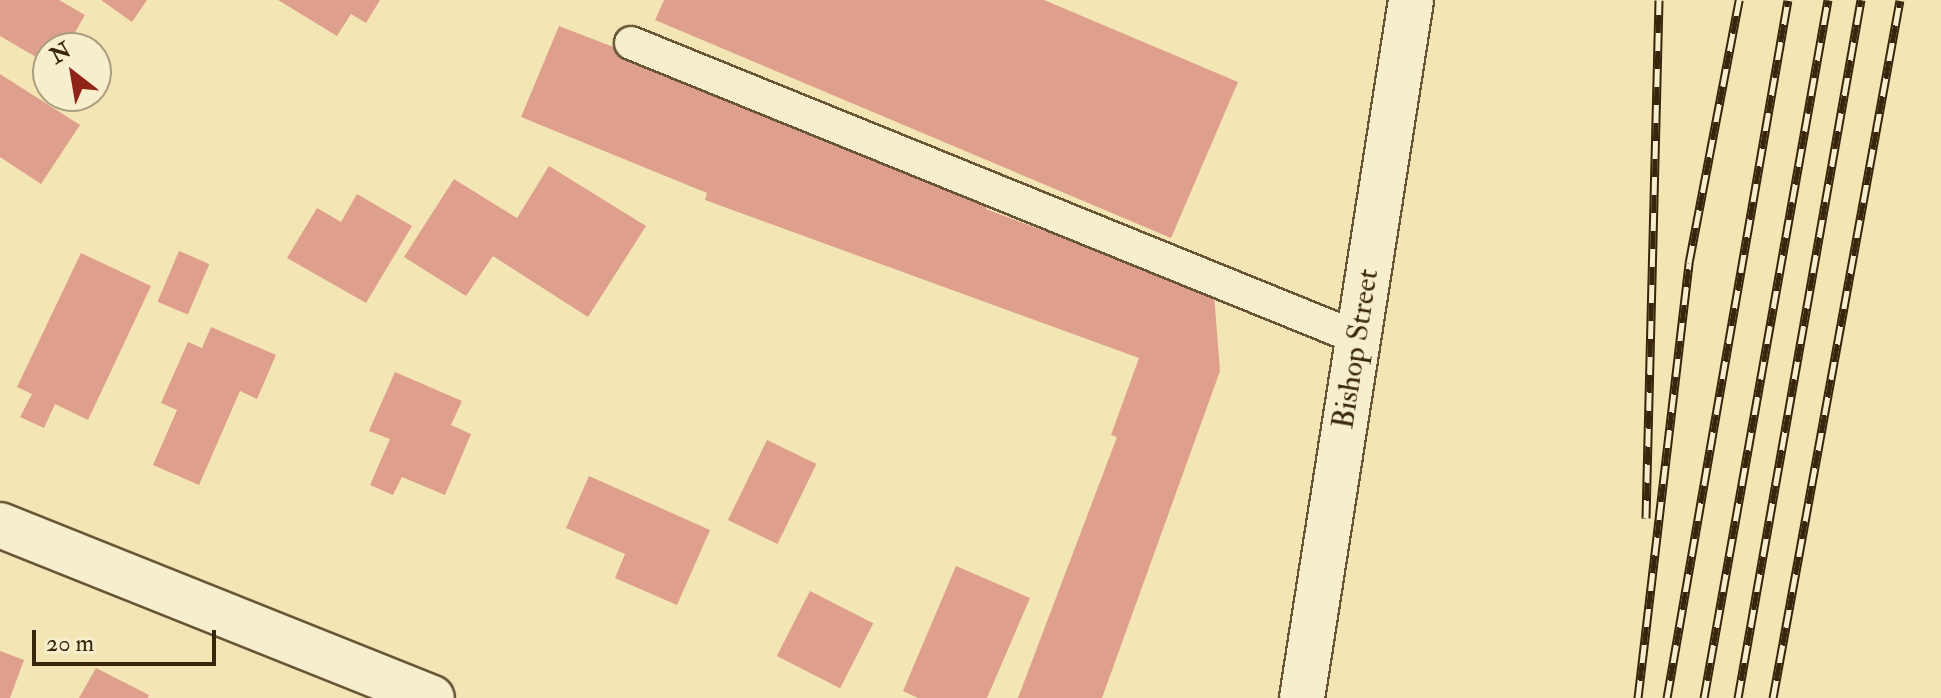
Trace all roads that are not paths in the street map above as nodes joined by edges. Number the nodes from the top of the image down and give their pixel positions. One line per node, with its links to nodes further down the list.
1 (1411, 0): 3 (street, Bishop Street)
2 (631, 43): 3 (lane)
3 (1358, 338): 6 (street, Bishop Street)
4 (0, 525): 5 (street)
5 (432, 698)
6 (1302, 698)

